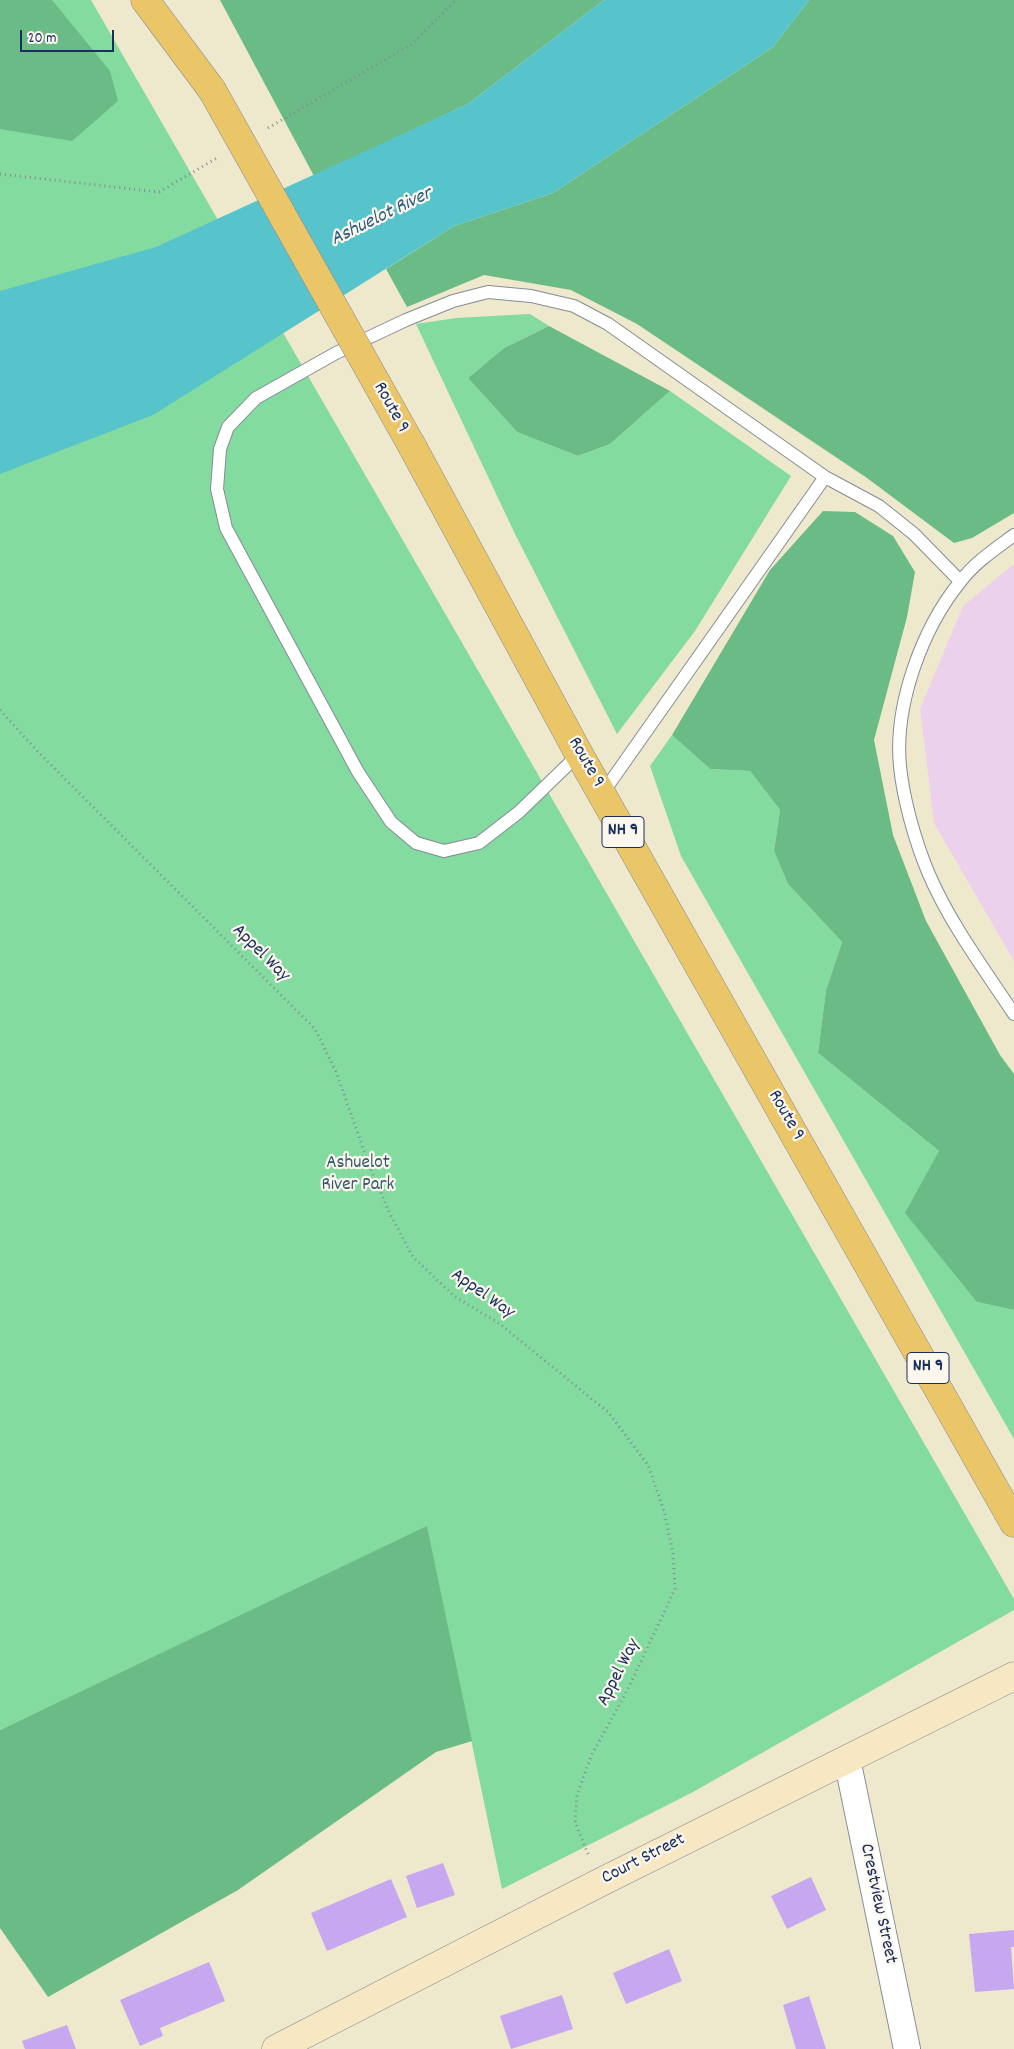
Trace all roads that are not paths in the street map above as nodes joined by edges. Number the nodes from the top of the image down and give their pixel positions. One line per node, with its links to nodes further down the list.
1 (144, 0): 3 (highway, NH 9)
2 (162, 0): 3 (highway, Route 9 / NH 9)
3 (212, 90): 7 (highway, Route 9 / NH 9, bridge)
4 (825, 477): 6 (lane); 7 (lane); 8 (lane)
5 (1014, 535): 6 (lane)
6 (960, 581): 9 (lane)
7 (579, 754): 8 (highway, Route 9 / NH 9)
8 (602, 794): 10 (highway, Route 9 / NH 9)
9 (1014, 1014)
10 (1014, 1523)
11 (1014, 1676): 12 (main road, Court Street)
12 (847, 1759): 13 (main road, Court Street); 14 (street, Crestview Street)
13 (276, 2049)
14 (907, 2049)

